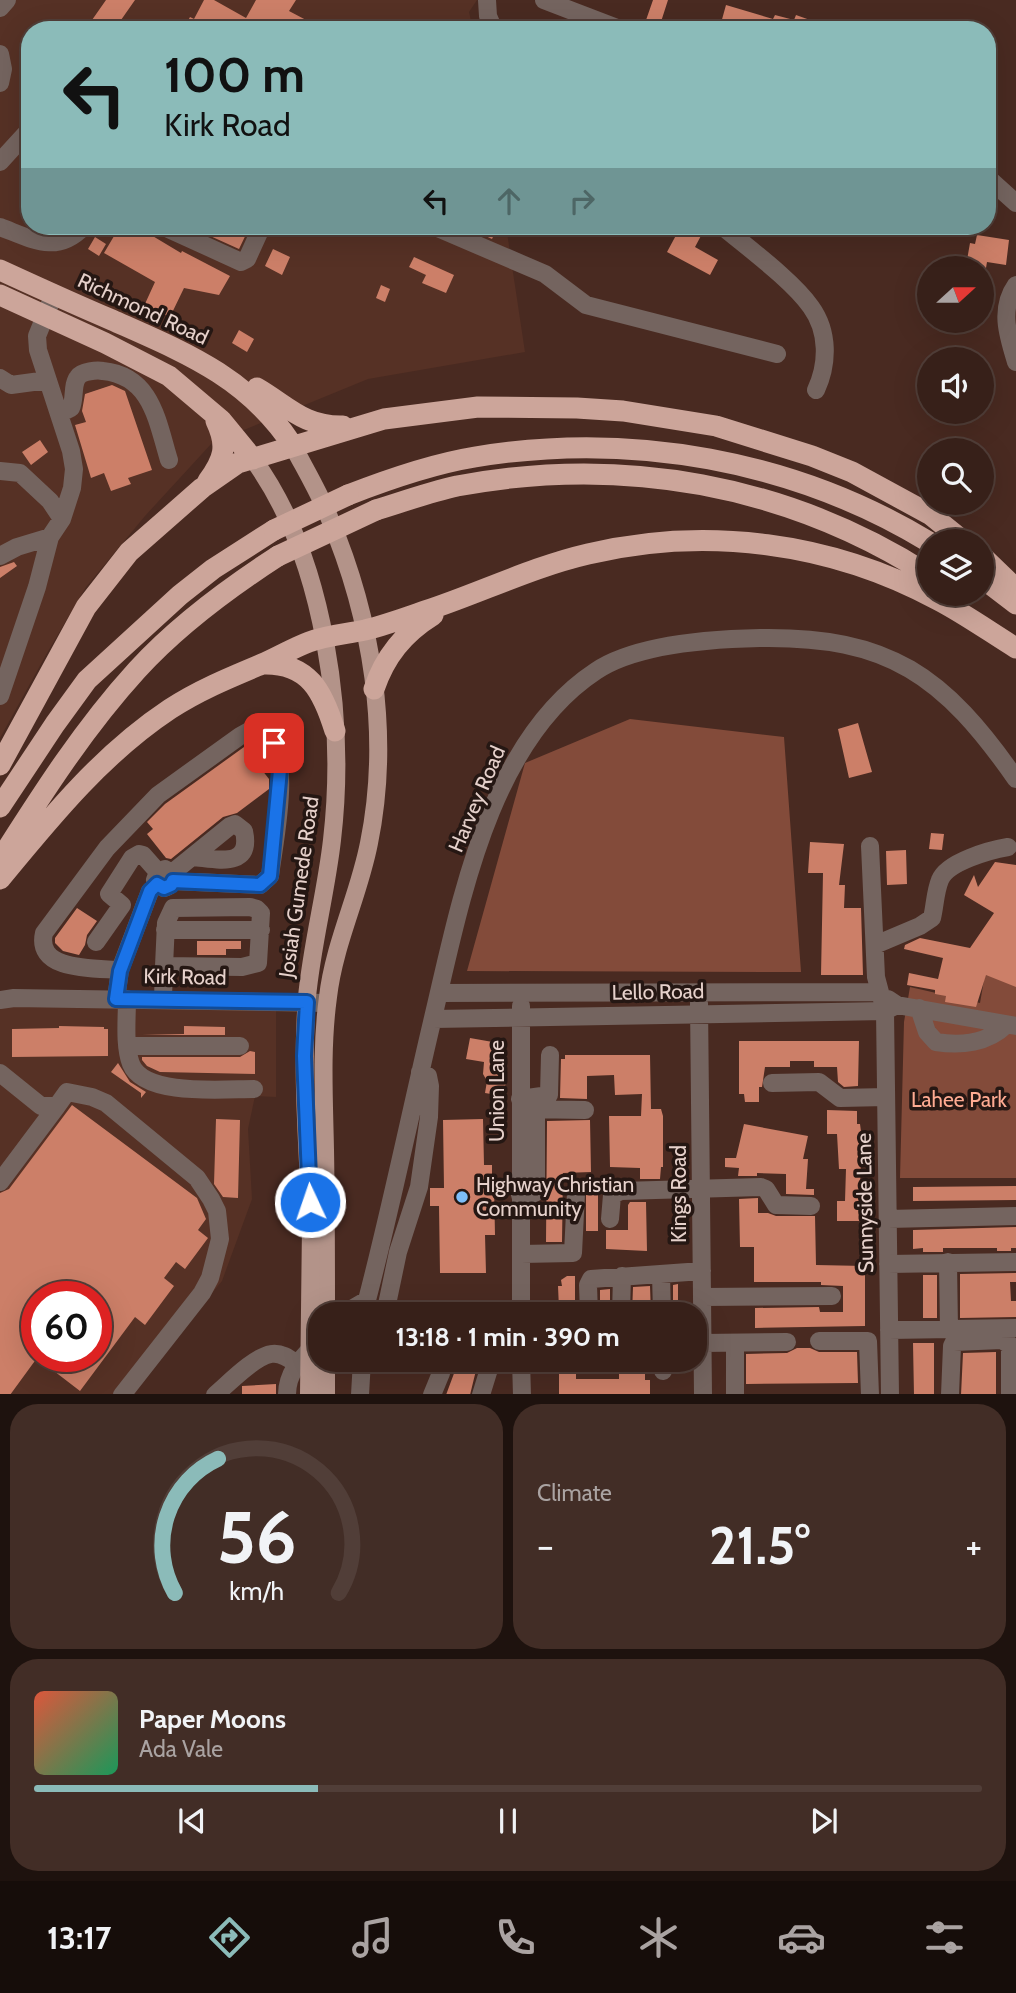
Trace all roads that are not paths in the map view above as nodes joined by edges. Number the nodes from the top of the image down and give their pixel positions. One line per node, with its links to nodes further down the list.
1 (7, 0): 4 (street)
2 (487, 0): 5 (street)
3 (544, 0): 6 (street)
4 (0, 8)
5 (491, 21)
6 (599, 21)
7 (0, 54): 8 (street)
8 (0, 83)
9 (21, 139): 10 (street)
10 (0, 162)
11 (996, 185): 12 (street)
12 (1016, 203)
13 (0, 227): 14 (street)
14 (76, 235)
15 (199, 235): 16 (street)
16 (258, 235)
17 (454, 235): 24 (street)
18 (733, 235): 29 (street)
19 (0, 270): 22 (highway, Richmond Road)
20 (1016, 285): 25 (street)
21 (0, 295): 23 (highway)
22 (55, 295): 23 (street); 26 (highway, Richmond Road)
23 (44, 314): 28 (street); 30 (highway)
24 (777, 354)
25 (1016, 362)
26 (213, 369): 32 (highway); 33 (highway, Richmond Road)
27 (0, 378): 28 (street)
28 (48, 380): 31 (street)
29 (816, 390)
30 (208, 407): 34 (highway); 37 (highway)
31 (59, 414): 35 (street); 38 (street)
32 (357, 425): 33 (highway); 39 (highway)
33 (292, 446): 34 (highway); 50 (main road, Richmond Road)
34 (253, 459): 37 (highway); 51 (main road)
35 (169, 460)
36 (0, 471): 38 (street)
37 (202, 488): 58 (highway)
38 (61, 519): 41 (street)
39 (948, 529)
40 (917, 536): 60 (highway, bridge)
41 (50, 537): 42 (street); 56 (street)
42 (0, 556)
43 (917, 568): 64 (highway, bridge)
44 (994, 568): 46 (highway)
45 (994, 587): 48 (highway)
46 (1016, 589)
47 (463, 599): 50 (highway); 53 (highway); 55 (highway)
48 (1016, 604)
49 (973, 606): 52 (highway)
50 (365, 630): 51 (highway); 55 (main road, Josiah Gumede Road)
51 (324, 637): 54 (highway); 57 (main road, Josiah Gumede Road)
52 (1016, 641)
53 (1016, 648)
54 (262, 664): 57 (highway); 66 (highway)
55 (374, 689): 79 (main road, Josiah Gumede Road)
56 (0, 696)
57 (335, 730): 78 (main road, Josiah Gumede Road)
58 (0, 765)
59 (1016, 779): 72 (street, Harvey Road)
60 (0, 807)
61 (870, 846): 68 (street, Sunnyside Lane)
62 (1008, 847): 68 (street)
63 (193, 857): 65 (street)
64 (0, 860)
65 (165, 878): 67 (street); 70 (street); 70 (street)
66 (0, 879)
67 (96, 942)
68 (874, 945): 71 (street, Sunnyside Lane)
69 (164, 966): 69 (street); 76 (street)
70 (120, 971): 75 (street)
71 (879, 992): 74 (street, Lello Road); 80 (street, Sunnyside Lane)
72 (439, 993): 73 (street, Lello Road); 84 (street, Harvey Road)
73 (522, 993): 74 (street, Lello Road); 83 (street, Union Lane)
74 (699, 993): 82 (street, Kings Road)
75 (122, 999): 76 (street, Kirk Road); 77 (street, Kirk Road); 86 (street)
76 (163, 999): 78 (street, Kirk Road)
77 (0, 1000)
78 (307, 1002): 79 (street, Kirk Road); 141 (main road, Josiah Gumede Road, bridge)
79 (327, 1003): 114 (main road, Josiah Gumede Road)
80 (891, 1008): 81 (street, Lello Road); 82 (street, Lello Road); 93 (street, Sunnyside Lane)
81 (919, 1008): 85 (street, Lello Road); 85 (street)
82 (700, 1014): 83 (street, Lello Road); 98 (street, Kings Road)
83 (520, 1017): 84 (street, Lello Road); 95 (street, Union Lane)
84 (433, 1018): 89 (street, Harvey Road)
85 (1011, 1025)
86 (128, 1046): 87 (street); 92 (street)
87 (240, 1046)
88 (550, 1055): 95 (street)
89 (420, 1072): 104 (street, Harvey Road); 104 (street)
90 (0, 1073): 94 (street)
91 (772, 1083): 93 (street)
92 (254, 1089)
93 (886, 1097): 103 (street, Sunnyside Lane)
94 (57, 1106): 97 (street); 138 (street)
95 (525, 1106): 96 (street); 105 (street, Union Lane)
96 (586, 1110)
97 (1, 1181)
98 (702, 1188): 100 (street); 102 (street); 109 (street, Kings Road)
99 (576, 1193): 105 (street)
100 (811, 1206)
101 (1016, 1216): 103 (street)
102 (610, 1219)
103 (888, 1219): 108 (street, Sunnyside Lane)
104 (389, 1250): 115 (street, Harvey Road); 116 (street)
105 (521, 1254): 117 (street, Union Lane)
106 (948, 1262): 107 (street); 108 (street); 123 (street)
107 (1016, 1262)
108 (888, 1264): 124 (street, Sunnyside Lane)
109 (702, 1270): 110 (street); 113 (street, Kings Road)
110 (661, 1274): 111 (street); 120 (street)
111 (622, 1276): 118 (street); 119 (street)
112 (832, 1296): 113 (street)
113 (703, 1297): 121 (street, Kings Road)
114 (326, 1302)
115 (368, 1302)
116 (386, 1302)
117 (521, 1302)
118 (589, 1302)
119 (621, 1302)
120 (662, 1302)
121 (703, 1302)
122 (1016, 1328): 123 (street)
123 (949, 1329): 124 (street)
124 (889, 1335): 126 (street); 150 (street, Sunnyside Lane)
125 (819, 1341): 126 (street)
126 (868, 1341): 149 (street)
127 (707, 1342): 129 (street)
128 (787, 1342): 129 (street)
129 (735, 1343): 148 (street)
130 (308, 1352): 131 (street)
131 (297, 1364): 139 (street); 140 (street)
132 (326, 1372): 142 (main road)
133 (361, 1372): 143 (street)
134 (441, 1372): 144 (street)
135 (488, 1372): 145 (street)
136 (521, 1372): 146 (street)
137 (703, 1372): 147 (street, Kings Road)
138 (123, 1394)
139 (216, 1394)
140 (287, 1394)
141 (309, 1394)
142 (326, 1394)
143 (360, 1394)
144 (432, 1394)
145 (481, 1394)
146 (522, 1394)
147 (703, 1394)
148 (735, 1394)
149 (870, 1394)
150 (890, 1394)
151 (950, 1394): 152 (street)
152 (1010, 1394)

